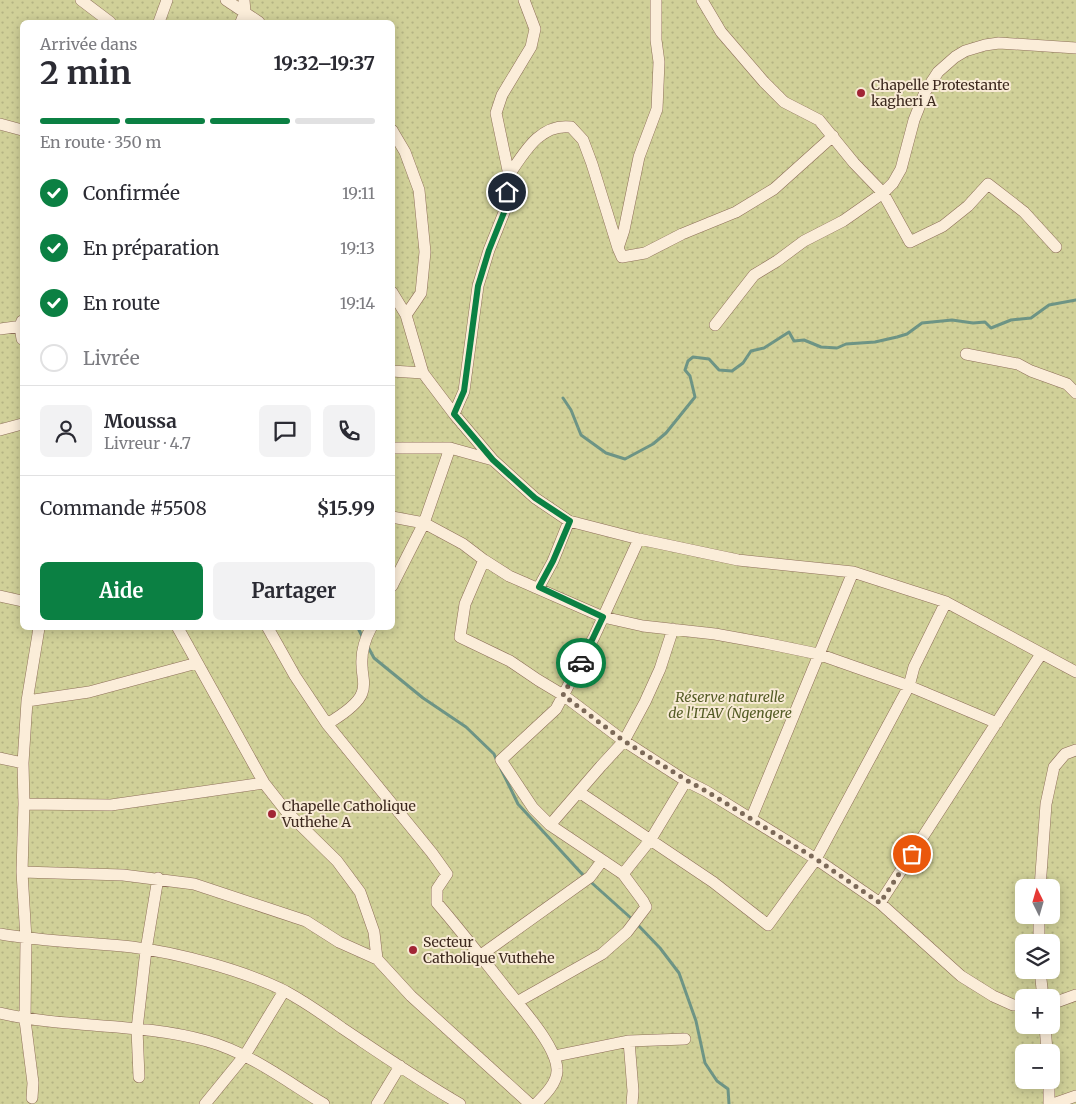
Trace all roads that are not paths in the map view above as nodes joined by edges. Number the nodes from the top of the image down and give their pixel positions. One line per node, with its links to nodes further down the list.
1 (81, 0): 9 (street)
2 (166, 0): 10 (street)
3 (226, 0): 8 (street)
4 (244, 0): 8 (street)
5 (524, 0): 16 (street)
6 (657, 0): 19 (street)
7 (702, 0): 15 (street)
8 (243, 17)
9 (107, 20)
10 (160, 20)
11 (1076, 48): 17 (street)
12 (0, 124): 13 (street)
13 (20, 129)
14 (395, 135): 21 (street)
15 (833, 136): 17 (street); 19 (street)
16 (509, 175): 19 (street); 29 (street)
17 (883, 193): 18 (street); 23 (street)
18 (1056, 247)
19 (618, 248)
20 (395, 297): 21 (street)
21 (406, 315): 27 (street)
22 (20, 324): 24 (street)
23 (715, 325)
24 (0, 329)
25 (966, 354): 28 (street)
26 (395, 370): 27 (street)
27 (423, 373): 29 (street)
28 (1076, 393)
29 (454, 414): 34 (street)
30 (20, 425): 31 (street)
31 (0, 430)
32 (395, 448): 33 (street)
33 (450, 448): 34 (street); 37 (street)
34 (493, 460): 36 (street)
35 (395, 518): 37 (street)
36 (570, 521): 38 (street); 42 (street)
37 (424, 523): 39 (street); 41 (street)
38 (639, 539): 40 (street); 46 (street)
39 (484, 560): 42 (street); 57 (street)
40 (853, 572): 45 (street); 52 (street)
41 (395, 580)
42 (539, 587): 46 (street)
43 (0, 596): 44 (street)
44 (20, 601)
45 (946, 602): 53 (street); 56 (street)
46 (603, 617): 47 (street); 57 (street)
47 (673, 629): 52 (street); 61 (street)
48 (40, 630): 58 (street)
49 (179, 630): 54 (street)
50 (269, 630): 60 (street)
51 (368, 633): 60 (street)
52 (818, 654): 56 (street); 69 (street)
53 (1041, 654): 55 (street); 59 (street)
54 (197, 663): 58 (street); 66 (street)
55 (1076, 672)
56 (909, 686): 59 (street); 72 (street)
57 (563, 695): 61 (street); 70 (street)
58 (27, 701): 64 (street)
59 (997, 723): 78 (street)
60 (327, 724): 82 (street)
61 (624, 741): 65 (street); 67 (street)
62 (1076, 750): 77 (street)
63 (0, 758): 64 (street)
64 (23, 763): 68 (street)
65 (686, 780): 69 (street); 71 (street)
66 (264, 783): 68 (street); 83 (street)
67 (579, 792): 70 (street); 71 (street)
68 (24, 804): 74 (street)
69 (751, 819): 72 (street)
70 (550, 826): 73 (street)
71 (650, 839): 72 (street); 75 (street)
72 (816, 859): 78 (street)
73 (602, 860): 75 (street); 82 (street)
74 (22, 872): 76 (street); 80 (street)
75 (623, 874): 87 (street)
76 (158, 878): 81 (street); 83 (street)
77 (1041, 879)
78 (880, 903): 88 (street)
79 (0, 934): 80 (street)
80 (26, 939): 81 (street); 90 (street)
81 (146, 950): 84 (street); 91 (street)
82 (481, 956): 87 (street)
83 (377, 959): 105 (street)
84 (284, 991): 94 (street); 96 (street)
85 (1076, 995): 86 (street)
86 (1060, 1001)
87 (517, 1002): 95 (street)
88 (1015, 1005)
89 (0, 1013): 90 (street)
90 (25, 1020): 91 (street); 100 (street)
91 (137, 1029): 94 (street); 97 (street)
92 (685, 1039): 93 (street)
93 (630, 1041): 95 (street); 107 (street)
94 (245, 1055): 101 (street); 102 (street)
95 (555, 1056): 106 (street)
96 (400, 1066): 103 (street); 104 (street)
97 (140, 1077)
98 (1050, 1089): 108 (street)
99 (1076, 1096): 108 (street)
100 (32, 1098)
101 (205, 1104)
102 (324, 1104)
103 (377, 1104)
104 (460, 1104)
105 (530, 1104)
106 (536, 1104)
107 (632, 1104)
108 (1051, 1104)

